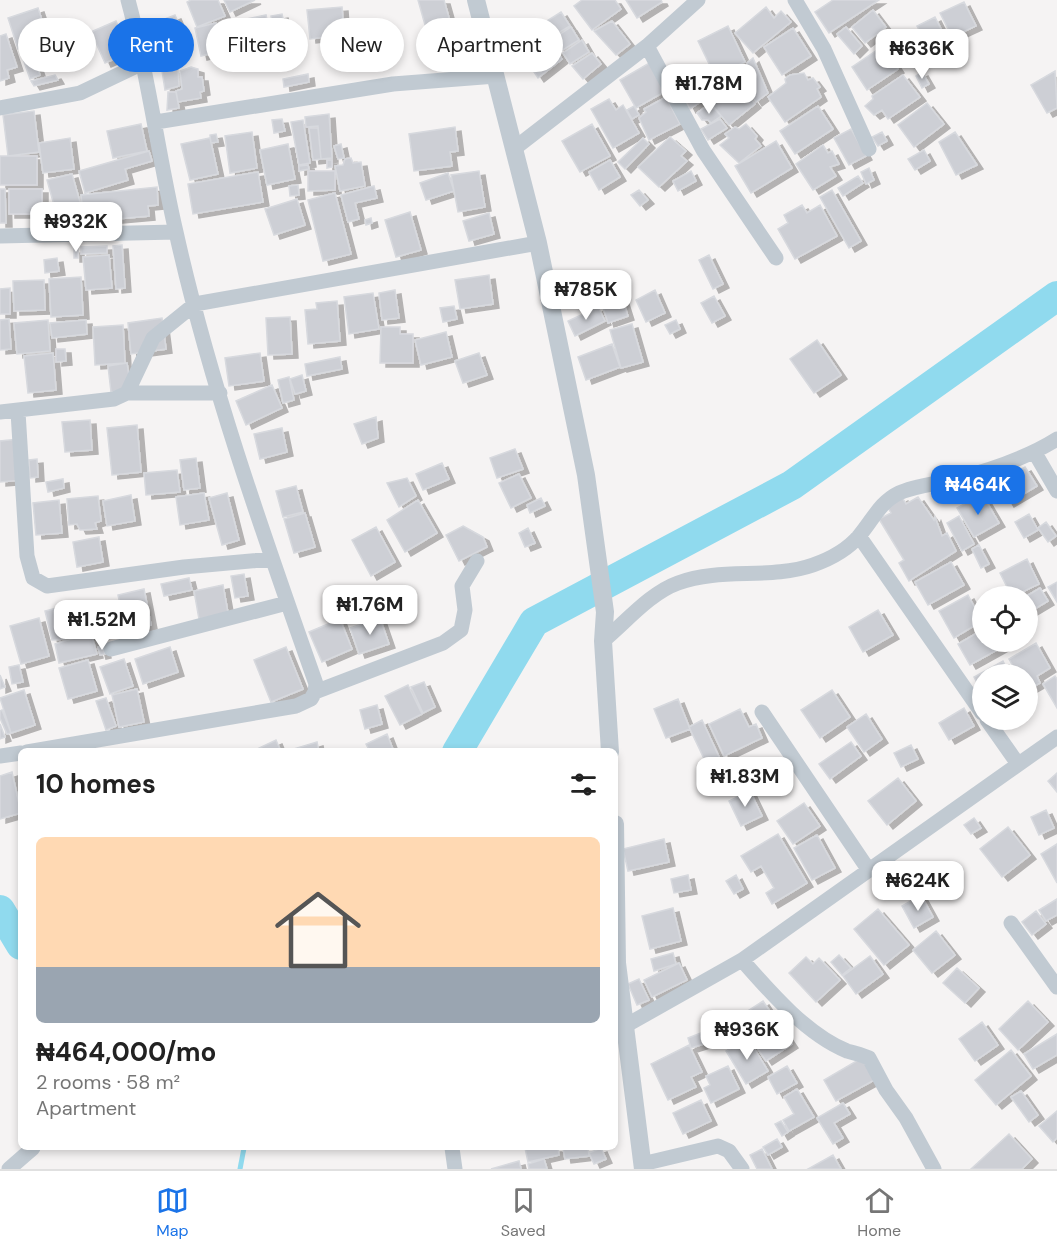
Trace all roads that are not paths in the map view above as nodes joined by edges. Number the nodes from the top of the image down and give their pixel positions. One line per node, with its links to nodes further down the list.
1 (128, 0): 5 (street)
2 (476, 0): 9 (street)
3 (698, 0): 6 (street)
4 (795, 0): 13 (street)
5 (133, 18)
6 (647, 46): 12 (street); 17 (street)
7 (124, 72): 10 (street)
8 (147, 72): 11 (street)
9 (496, 76): 11 (street); 12 (street)
10 (0, 108)
11 (156, 122): 14 (street)
12 (515, 148): 16 (street)
13 (869, 149)
14 (176, 232): 15 (street); 18 (street)
15 (0, 236)
16 (538, 243): 18 (street); 30 (street)
17 (776, 258)
18 (195, 304): 19 (street); 20 (street)
19 (127, 393): 20 (street); 22 (street)
20 (220, 393): 27 (street)
21 (0, 412): 22 (street)
22 (18, 412): 27 (street)
23 (1057, 439): 24 (street)
24 (1035, 453): 25 (street); 26 (street)
25 (1057, 490)
26 (859, 536): 30 (street); 33 (street)
27 (272, 559): 29 (street)
28 (477, 561): 32 (street)
29 (287, 603): 31 (street); 32 (street)
30 (603, 641): 38 (street)
31 (111, 649)
32 (315, 692): 37 (street)
33 (972, 699)
34 (762, 712): 42 (street)
35 (994, 730): 41 (street)
36 (1057, 738): 41 (street)
37 (50, 748)
38 (610, 748)
39 (18, 753): 40 (street)
40 (0, 756)
41 (1018, 764): 42 (street)
42 (868, 869): 44 (street)
43 (1011, 923): 46 (street)
44 (742, 960): 47 (street); 55 (street)
45 (618, 971): 47 (street)
46 (1057, 987)
47 (625, 1026): 48 (street)
48 (622, 1052): 51 (street)
49 (31, 1150): 52 (street)
50 (452, 1150): 53 (street)
51 (643, 1166): 54 (street)
52 (9, 1169)
53 (455, 1169)
54 (742, 1169)
55 (934, 1169)

